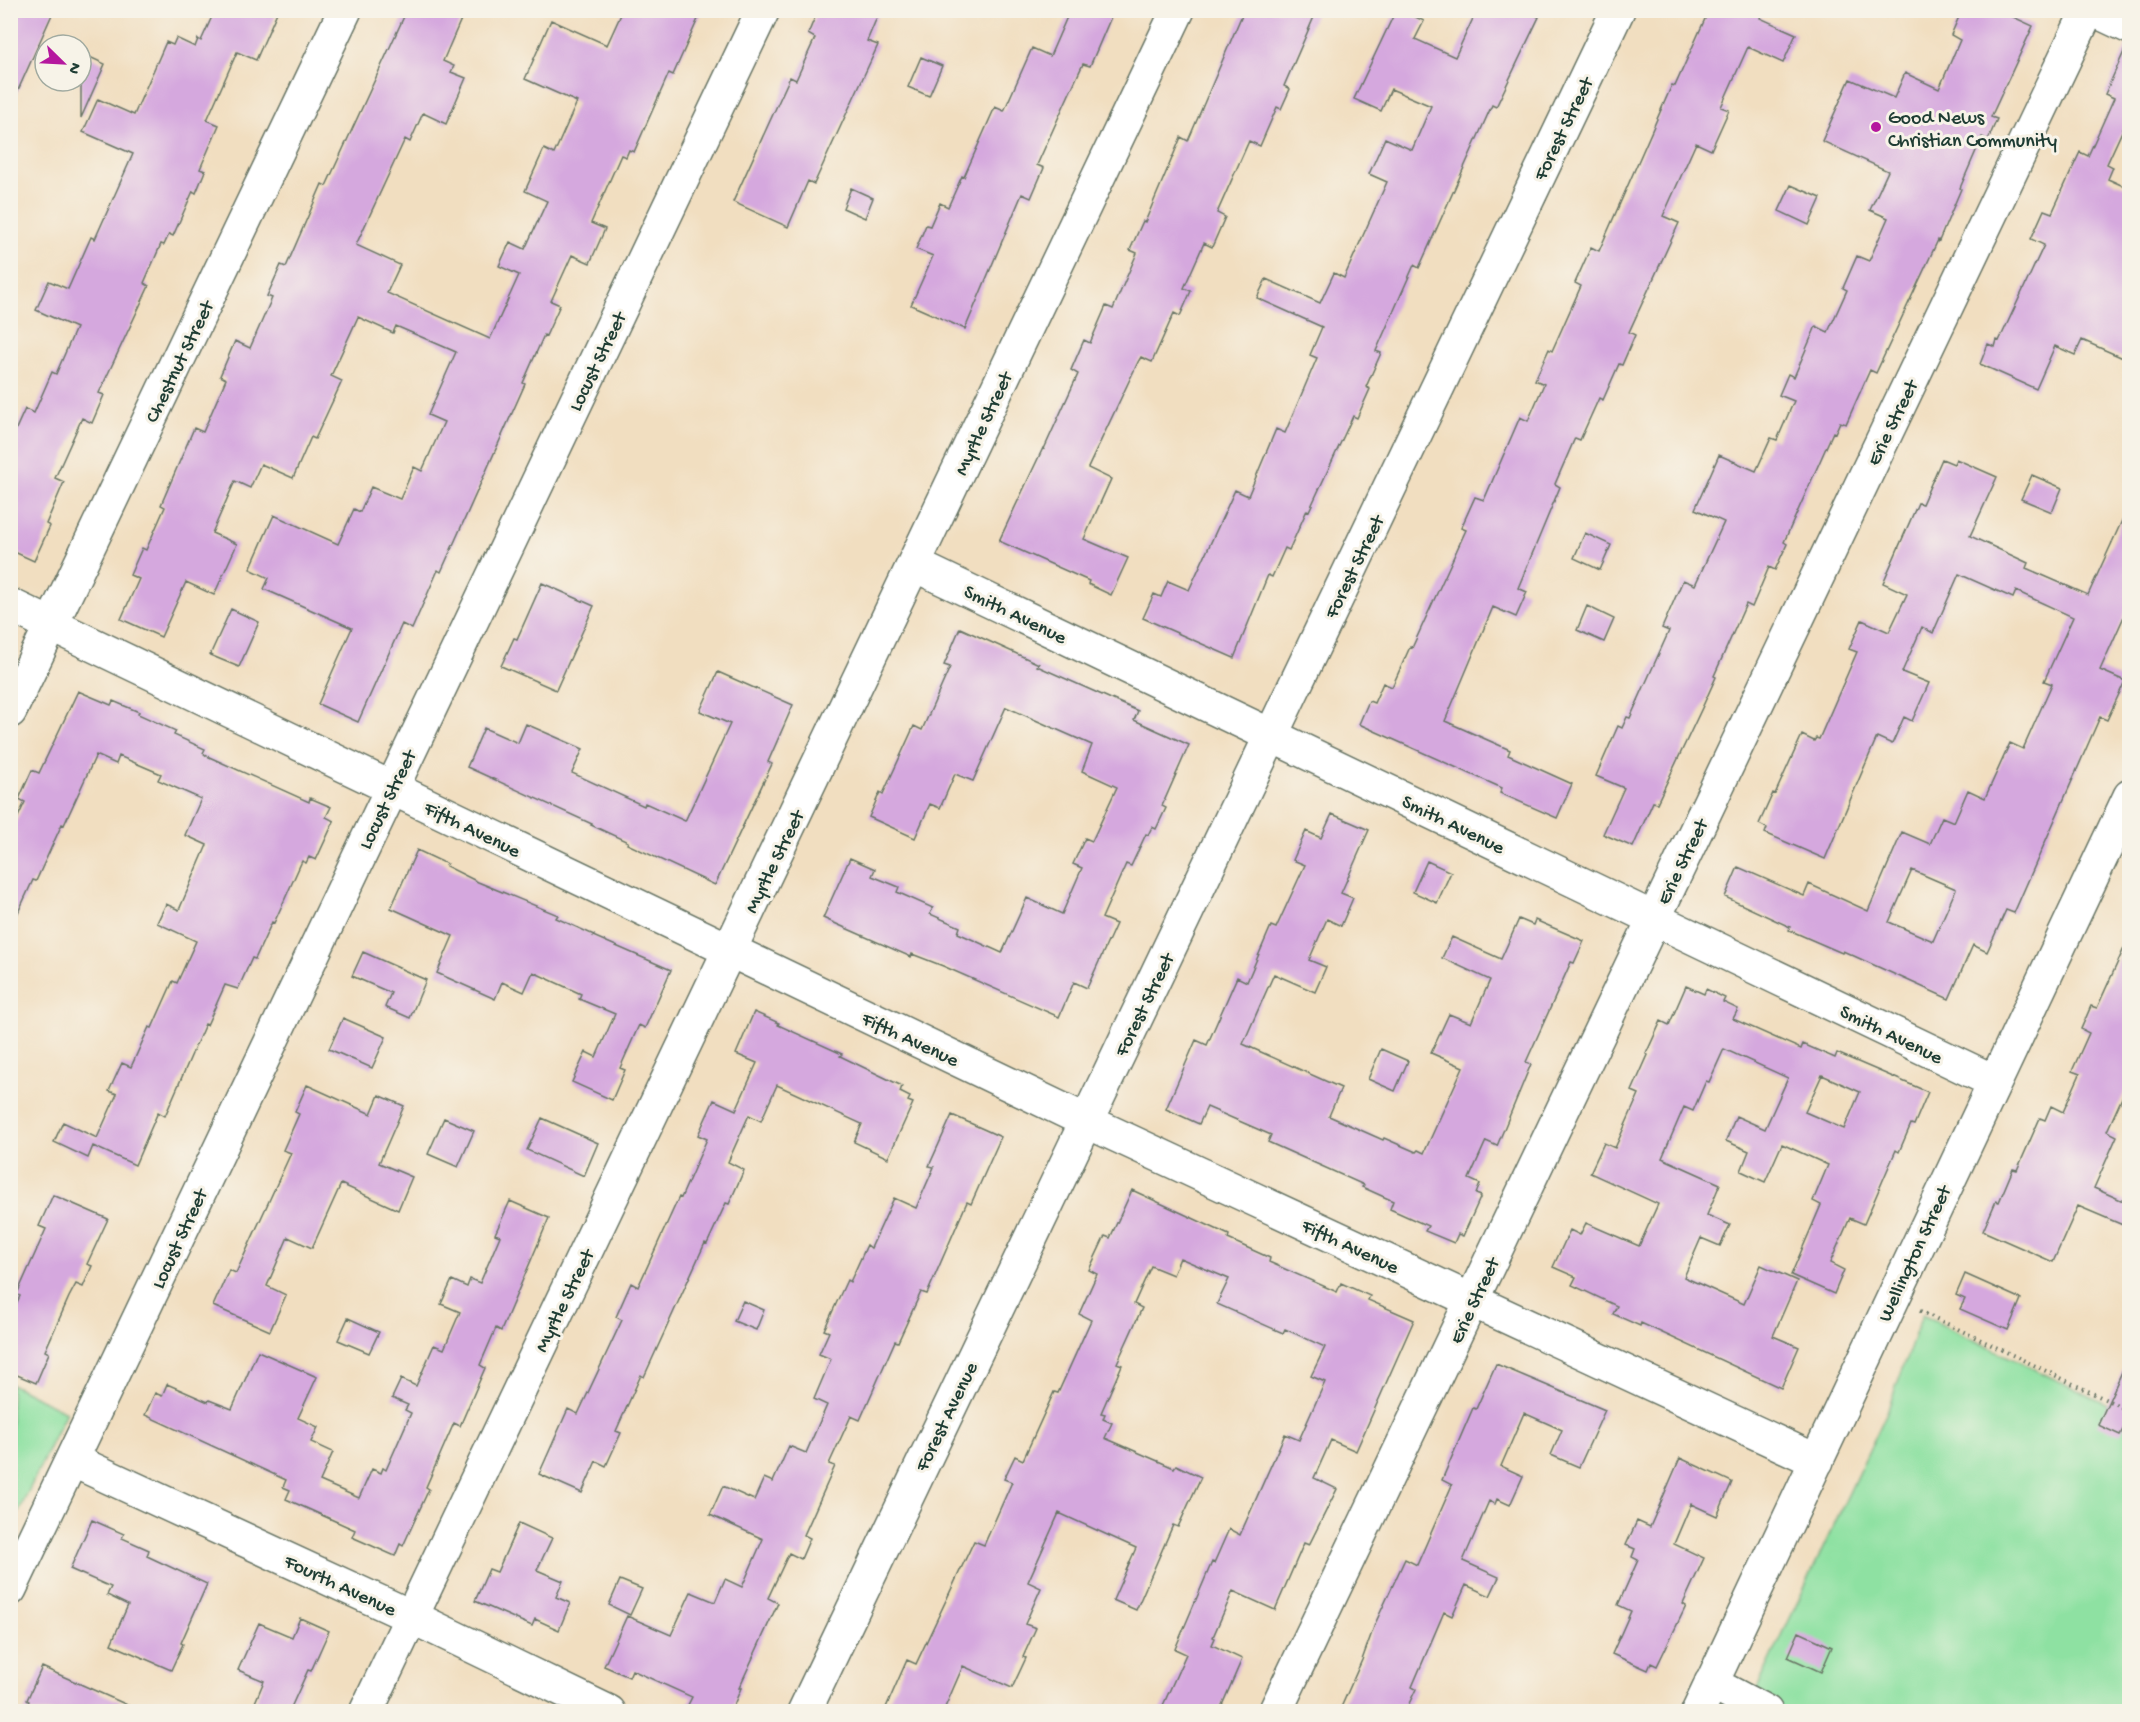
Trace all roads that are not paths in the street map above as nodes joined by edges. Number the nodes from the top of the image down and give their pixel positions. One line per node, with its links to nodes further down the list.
1 (345, 10): 10 (street, Chestnut Street)
2 (763, 10): 13 (street, Locust Street)
3 (1178, 10): 8 (street, Myrtle Street)
4 (1618, 10): 12 (street, Forest Street)
5 (2088, 10): 15 (street, Erie Street)
6 (2094, 10): 7 (street)
7 (2130, 27)
8 (915, 565): 12 (street, Smith Avenue); 16 (street, Myrtle Street)
9 (10, 604): 10 (street, Fifth Avenue)
10 (52, 624): 11 (street, Chestnut Street); 13 (street, Fifth Avenue)
11 (10, 711)
12 (1272, 736): 15 (street, Smith Avenue); 18 (street, Forest Street)
13 (392, 789): 16 (street, Fifth Avenue); 20 (street, Locust Street)
14 (2130, 796): 17 (street, Wellington Street)
15 (1653, 919): 17 (street, Smith Avenue); 19 (street, Erie Street)
16 (729, 951): 18 (street, Fifth Avenue); 23 (street, Myrtle Street)
17 (1993, 1081): 21 (street, Wellington Street)
18 (1086, 1121): 19 (street, Fifth Avenue); 27 (street, Forest Avenue)
19 (1472, 1302): 21 (street, Fifth Avenue); 28 (street, Erie Street)
20 (72, 1460): 22 (street, Locust Street); 23 (street, Fourth Avenue)
21 (1817, 1461): 24 (street, Wellington Street)
22 (10, 1589)
23 (412, 1617): 25 (street, Myrtle Street); 26 (street, Fourth Avenue)
24 (1704, 1697): 29 (street)
25 (366, 1712)
26 (609, 1712)
27 (804, 1712)
28 (1275, 1712)
29 (1766, 1712)

